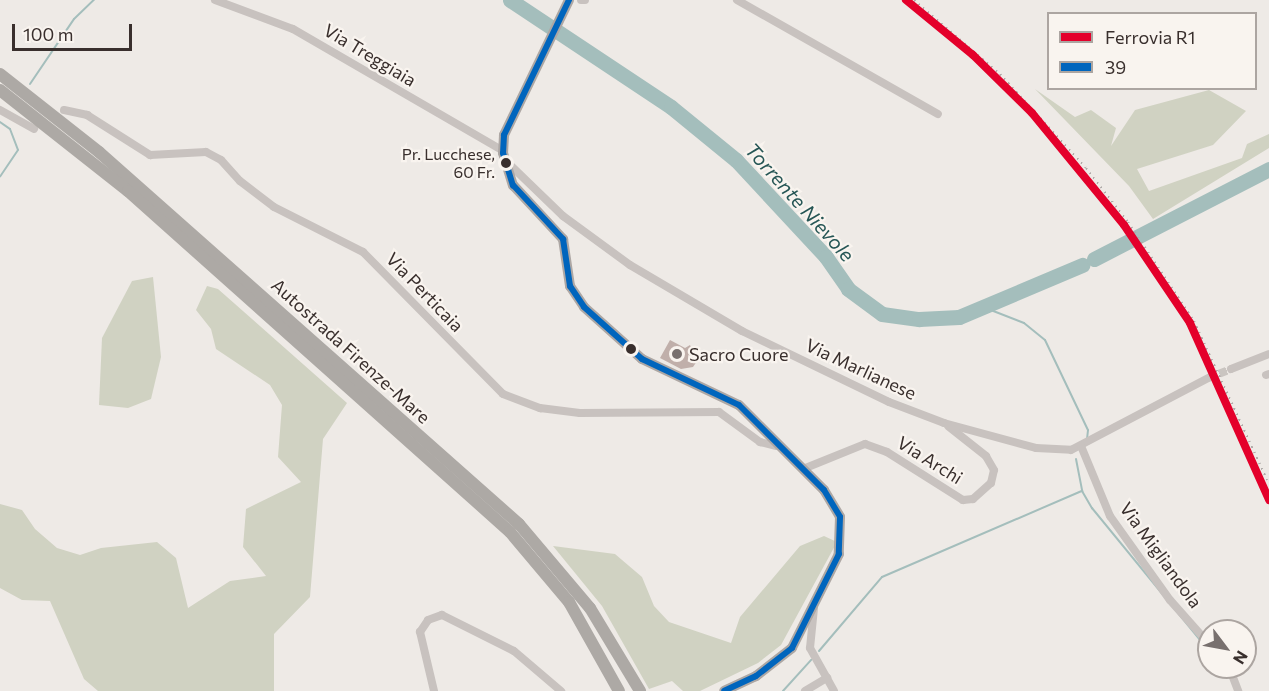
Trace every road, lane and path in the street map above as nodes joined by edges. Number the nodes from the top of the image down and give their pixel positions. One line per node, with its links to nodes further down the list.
1 (215, 0): 12 (street, Via Treggiaia)
2 (570, 0): 12 (main road)
3 (581, 0): 4 (street)
4 (585, 0)
5 (737, 0): 10 (street)
6 (0, 74): 26 (highway, Autostrada Firenze-Mare)
7 (0, 90): 25 (highway, Autostrada Firenze-Mare)
8 (0, 110): 11 (street)
9 (64, 110): 17 (street, Via Perticaia)
10 (938, 114)
11 (34, 129)
12 (503, 155): 16 (street, Via Marlianese); 17 (main road)
13 (1269, 354): 14 (street)
14 (1231, 369)
15 (1208, 378): 18 (street, Via Marlianese)
16 (944, 423): 18 (street, Via Marlianese); 19 (street, Via Archi)
17 (776, 446): 19 (main road)
18 (1081, 446): 21 (street, Via Migliandola)
19 (803, 469): 20 (main road)
20 (815, 603): 22 (street); 27 (main road)
21 (1197, 630)
22 (827, 678): 28 (street); 29 (street)
23 (434, 691): 24 (street)
24 (561, 691)
25 (619, 691)
26 (640, 691)
27 (724, 691)
28 (805, 691)
29 (834, 691)

